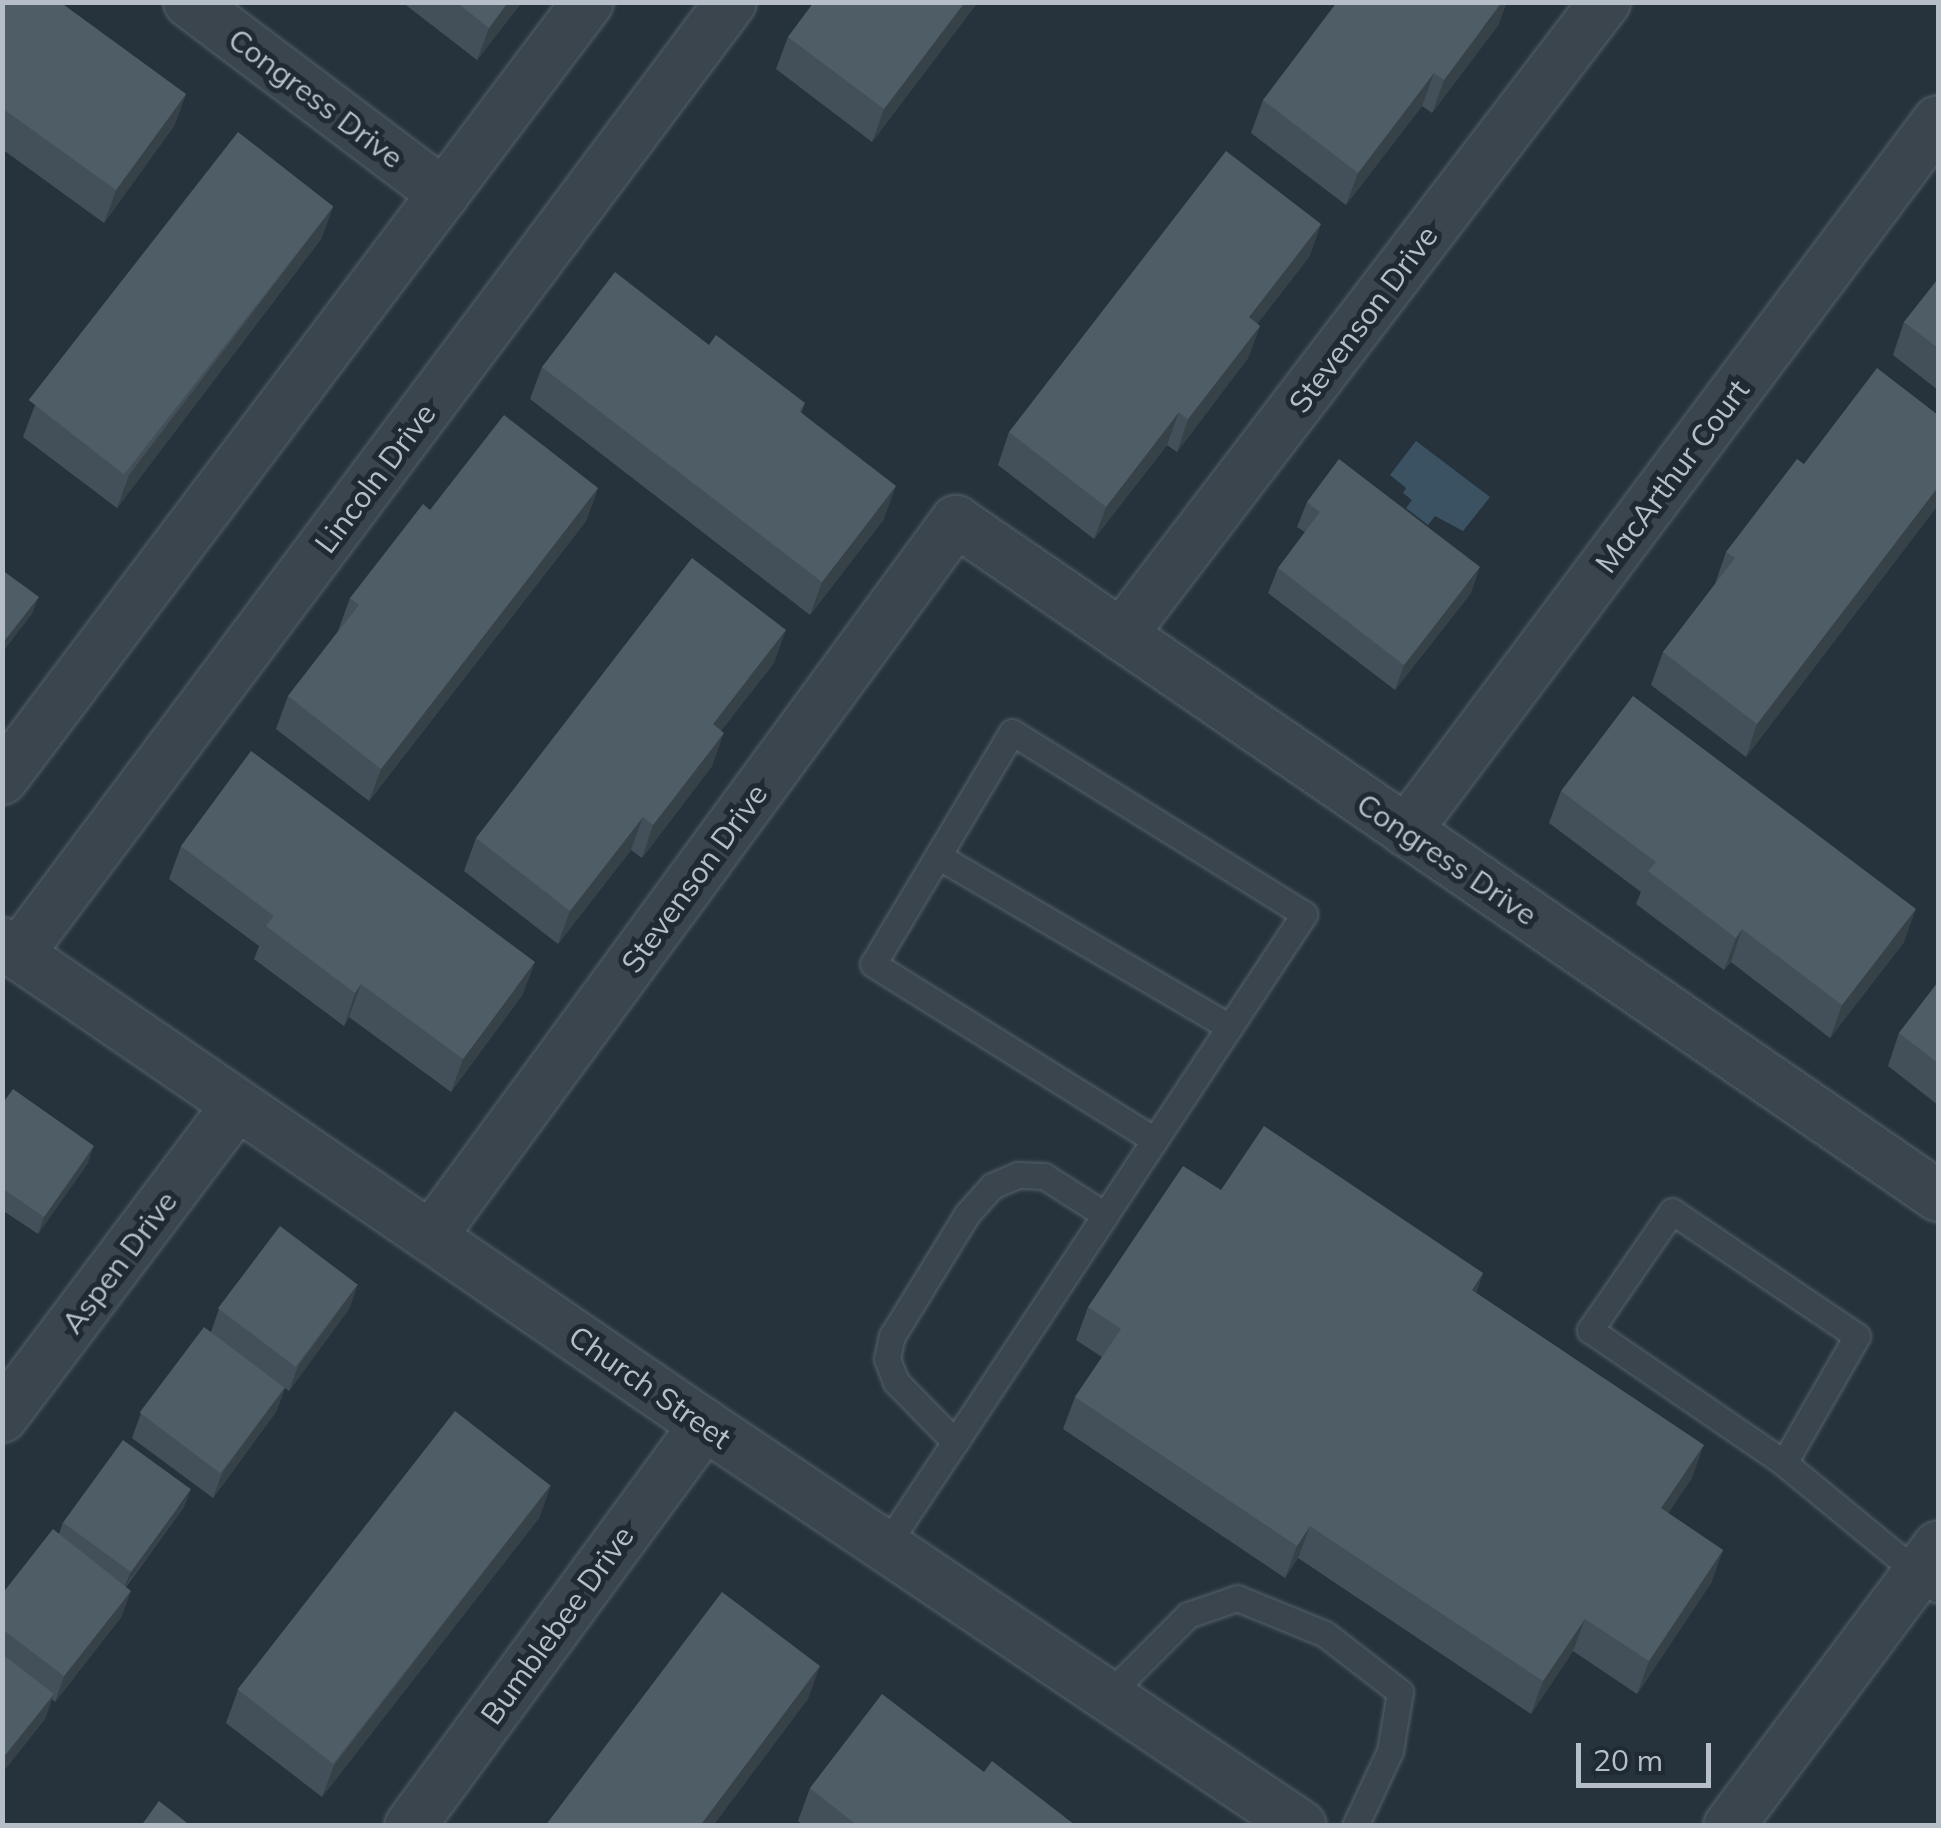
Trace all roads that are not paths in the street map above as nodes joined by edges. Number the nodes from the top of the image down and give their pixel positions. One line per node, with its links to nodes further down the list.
1 (189, 2): 6 (street, Congress Drive)
2 (588, 2): 6 (street)
3 (731, 2): 12 (street, Lincoln Drive)
4 (1605, 2): 8 (street, Stevenson Drive)
5 (1938, 121): 10 (street, MacArthur Court)
6 (444, 194): 9 (street)
7 (956, 521): 8 (street, Congress Drive); 18 (street, Stevenson Drive)
8 (1121, 635): 10 (street, Congress Drive)
9 (2, 779)
10 (1406, 831): 16 (street, Congress Drive)
11 (938, 856): 13 (lane); 13 (lane); 15 (lane)
12 (10, 949): 14 (street, Church Street)
13 (1229, 1028): 15 (lane)
14 (236, 1106): 18 (street, Church Street); 19 (street, Aspen Drive)
15 (1155, 1140): 17 (lane)
16 (1938, 1196)
17 (1105, 1215): 21 (lane); 21 (lane)
18 (432, 1235): 20 (street, Church Street)
19 (2, 1418)
20 (705, 1426): 23 (street, Church Street); 26 (street, Bumblebee Drive)
21 (955, 1442): 23 (lane)
22 (1784, 1463): 22 (lane); 24 (lane)
23 (885, 1546): 25 (street, Church Street)
24 (1932, 1571): 29 (street)
25 (1108, 1696): 27 (street, Church Street); 28 (lane)
26 (410, 1826)
27 (1301, 1826)
28 (1356, 1826)
29 (1729, 1826)

